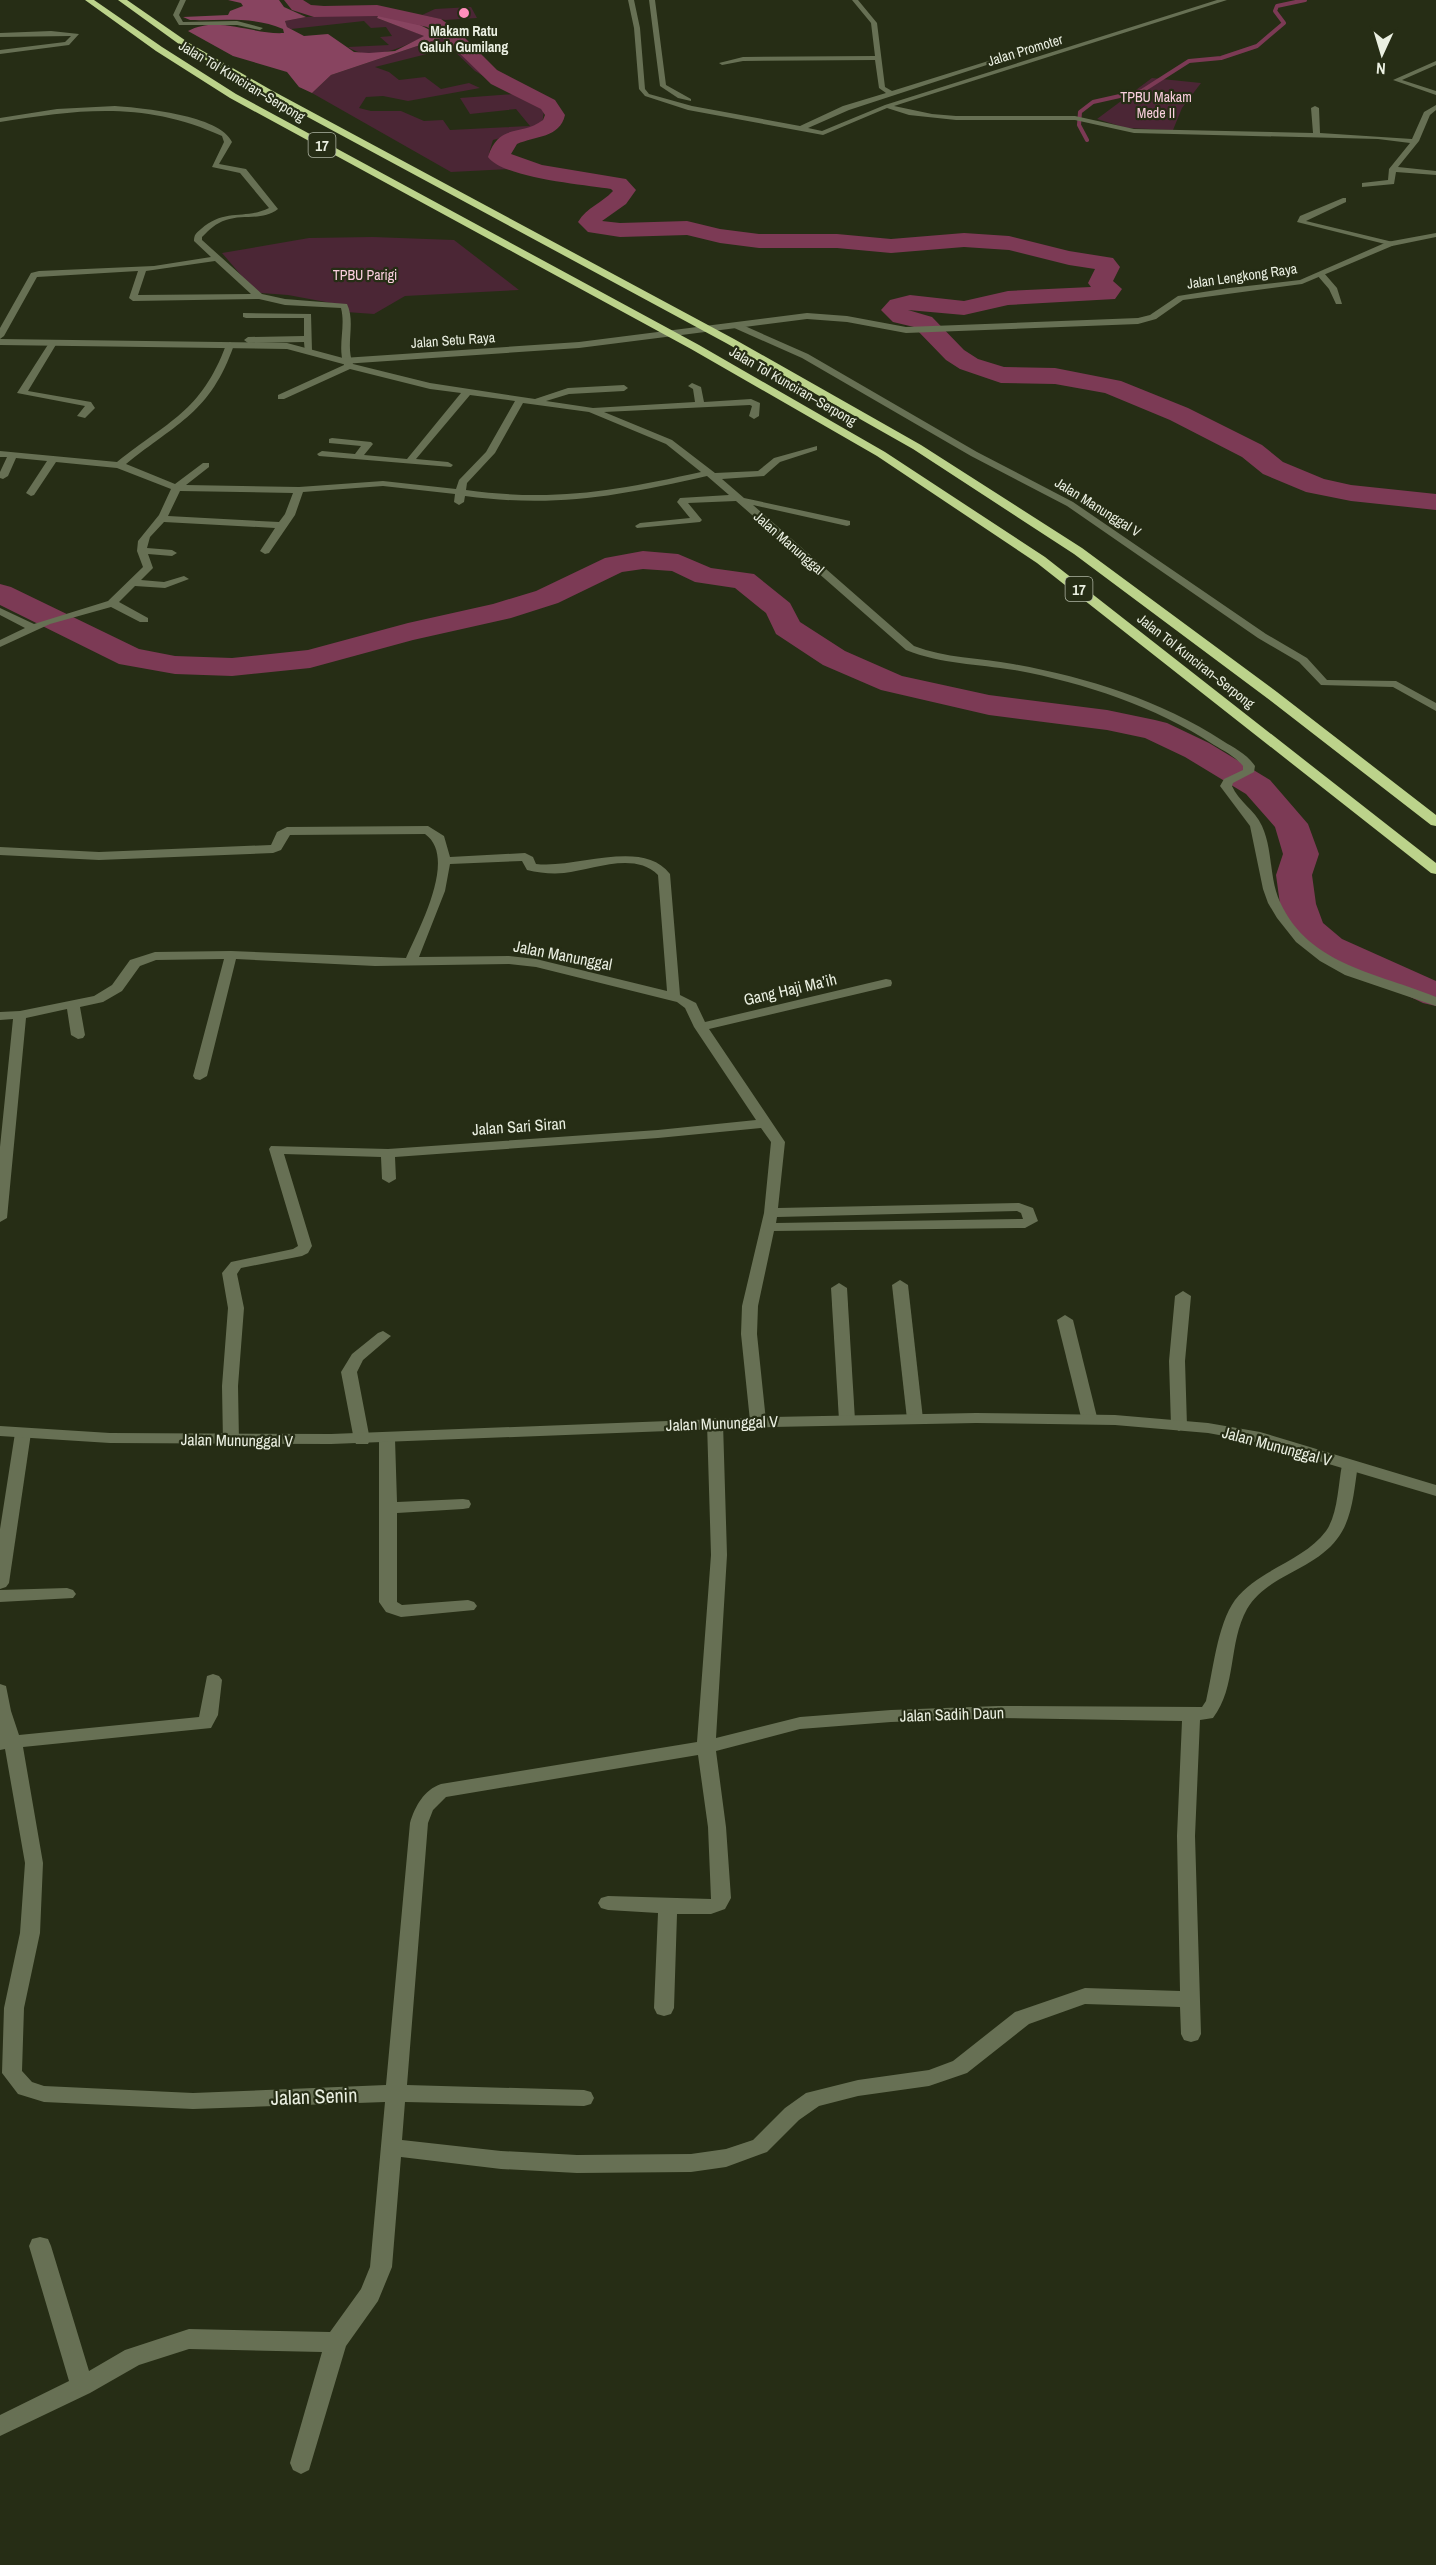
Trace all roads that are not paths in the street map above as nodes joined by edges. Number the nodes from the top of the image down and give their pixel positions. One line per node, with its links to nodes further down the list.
1 (88, 0): 96 (highway, Jalan Tol Kunciran–Serpong / 17)
2 (122, 0): 93 (highway, Jalan Tol Kunciran–Serpong / 17)
3 (183, 0): 10 (street)
4 (631, 0): 25 (street, Jalan Promoter)
5 (652, 0): 23 (street)
6 (855, 0): 14 (street)
7 (1224, 0): 9 (street, Jalan Promoter)
8 (1175, 5): 9 (street)
9 (1193, 10): 19 (street, Jalan Promoter)
10 (260, 28)
11 (0, 35): 13 (street)
12 (1050, 44): 17 (street, Jalan Promoter)
13 (0, 52)
14 (878, 58): 15 (street); 17 (street)
15 (722, 63)
16 (1436, 63): 18 (street)
17 (891, 93): 23 (street, Jalan Promoter)
18 (1436, 93)
19 (887, 106): 24 (street, Jalan Promoter); 26 (street)
20 (1436, 107): 27 (street)
21 (1315, 108): 26 (street)
22 (0, 120): 34 (street)
23 (816, 122): 24 (street); 25 (street, Jalan Promoter)
24 (839, 126): 25 (street, Jalan Promoter)
25 (800, 129)
26 (1317, 137): 27 (street)
27 (1415, 141): 28 (street)
28 (1393, 169): 29 (street); 30 (street)
29 (1436, 173)
30 (1365, 185)
31 (1343, 201): 33 (street)
32 (1436, 235): 33 (street, Jalan Lengkong Raya)
33 (1390, 244): 36 (street, Jalan Lengkong Raya)
34 (218, 258): 35 (street); 37 (street)
35 (143, 269): 37 (street); 42 (street)
36 (1321, 275): 38 (street); 41 (street, Jalan Lengkong Raya)
37 (259, 296): 49 (street)
38 (1339, 302)
39 (246, 315): 44 (street)
40 (735, 325): 41 (street, Jalan Setu Raya); 49 (street, Jalan Setu Raya); 92 (street, Jalan Manunggal V)
41 (906, 330)
42 (0, 336)
43 (248, 339): 44 (street)
44 (309, 339): 48 (street)
45 (0, 342): 46 (street, Jalan Setu Raya)
46 (53, 343): 47 (street, Jalan Setu Raya); 58 (street)
47 (230, 345): 48 (street, Jalan Setu Raya); 68 (street)
48 (308, 351): 49 (street, Jalan Setu Raya)
49 (347, 363): 52 (street, Jalan Manunggal); 53 (street)
50 (692, 386): 56 (street)
51 (624, 388): 55 (street)
52 (467, 392): 54 (street, Jalan Manunggal); 67 (street)
53 (281, 398)
54 (520, 400): 55 (street, Jalan Manunggal); 76 (street)
55 (536, 401): 57 (street, Jalan Manunggal)
56 (700, 403): 57 (street); 59 (street)
57 (591, 410): 71 (street, Jalan Manunggal)
58 (82, 416)
59 (754, 416)
60 (332, 441): 65 (street)
61 (814, 448): 71 (street)
62 (0, 454): 63 (street)
63 (13, 454): 66 (street); 72 (street)
64 (322, 454): 65 (street)
65 (358, 457): 67 (street)
66 (53, 459): 68 (street); 75 (street)
67 (409, 462): 70 (street)
68 (119, 465): 73 (street)
69 (206, 465): 73 (street)
70 (448, 465)
71 (711, 474): 76 (street); 77 (street, Jalan Manunggal)
72 (3, 476)
73 (176, 488): 74 (street); 78 (street)
74 (299, 490): 76 (street); 80 (street)
75 (31, 493)
76 (459, 497)
77 (737, 498): 79 (street); 81 (street); 101 (street, Jalan Manunggal)
78 (161, 519): 80 (street); 82 (street)
79 (847, 523)
80 (282, 525): 83 (street)
81 (640, 526)
82 (142, 551): 84 (street); 86 (street)
83 (265, 551)
84 (172, 553)
85 (184, 579): 86 (street)
86 (134, 582): 87 (street)
87 (112, 603): 89 (street); 90 (street)
88 (0, 611): 90 (street)
89 (144, 620)
90 (34, 628): 91 (street)
91 (0, 644)
92 (1436, 708)
93 (1436, 822)
94 (0, 851): 95 (street)
95 (447, 861): 98 (street); 100 (street)
96 (1436, 870)
97 (231, 955): 98 (street, Jalan Manunggal); 102 (street, Jalan Manunggal); 107 (street)
98 (411, 962): 100 (street, Jalan Manunggal)
99 (886, 983): 105 (street, Gang Haji Ma’ih)
100 (674, 997): 105 (street, Jalan Manunggal)
101 (1436, 1002)
102 (73, 1004): 103 (street, Jalan Manunggal); 106 (street)
103 (20, 1015): 104 (street, Jalan Manunggal); 111 (street)
104 (0, 1016)
105 (701, 1027): 108 (street, Jalan Manunggal)
106 (78, 1035)
107 (200, 1076)
108 (765, 1123): 109 (street, Jalan Sari Siran); 112 (street, Jalan Manunggal)
109 (388, 1153): 110 (street); 128 (street, Jalan Sari Siran)
110 (389, 1179)
111 (0, 1218)
112 (770, 1220): 112 (street); 121 (street, Jalan Manunggal)
113 (900, 1285): 119 (street)
114 (839, 1288): 120 (street)
115 (1183, 1296): 123 (street)
116 (1065, 1320): 118 (street)
117 (383, 1336): 127 (street)
118 (1089, 1417): 119 (street, Jalan Mununggal V); 123 (street, Jalan Mununggal V)
119 (915, 1419): 120 (street, Jalan Mununggal V)
120 (847, 1420): 121 (street, Jalan Mununggal V)
121 (758, 1421): 122 (street, Jalan Mununggal V)
122 (715, 1423): 126 (street, Jalan Mununggal V); 141 (street)
123 (1179, 1426): 129 (street, Jalan Mununggal V)
124 (0, 1431): 125 (street, Jalan Mununggal V)
125 (23, 1433): 128 (street, Jalan Mununggal V); 133 (street)
126 (387, 1438): 127 (street, Jalan Mununggal V); 132 (street)
127 (362, 1440): 128 (street, Jalan Mununggal V)
128 (231, 1442)
129 (1350, 1465): 130 (street, Jalan Mununggal V); 139 (street, Jalan Sadih Daun)
130 (1436, 1491)
131 (463, 1504): 132 (street)
132 (389, 1508): 136 (street)
133 (0, 1583)
134 (67, 1594): 135 (street)
135 (0, 1596)
136 (468, 1606)
137 (213, 1680): 140 (street)
138 (0, 1690): 140 (street, Jalan Senin)
139 (1191, 1715): 141 (street, Jalan Sadih Daun); 144 (street)
140 (6, 1743): 147 (street, Jalan Senin)
141 (706, 1747): 143 (street); 147 (street, Jalan Sadih Daun)
142 (608, 1903): 143 (street)
143 (668, 1906): 145 (street)
144 (1190, 1999): 146 (street); 149 (street)
145 (664, 2008)
146 (1191, 2034)
147 (394, 2093): 148 (street, Jalan Senin); 149 (street)
148 (584, 2098)
149 (390, 2147): 151 (street)
150 (40, 2246): 152 (street)
151 (336, 2342): 152 (street); 154 (street)
152 (82, 2386): 153 (street)
153 (0, 2426)
154 (301, 2463)

